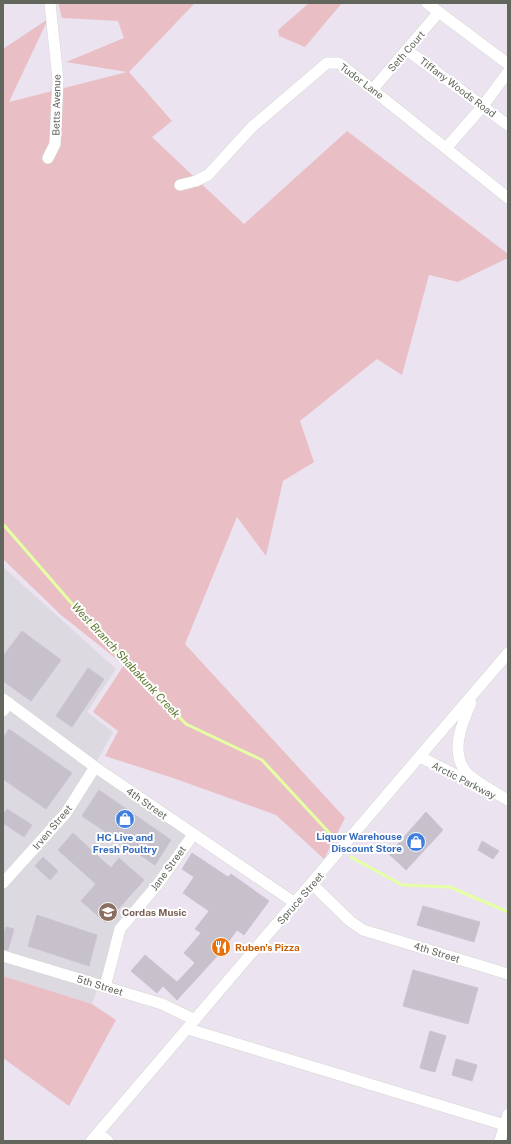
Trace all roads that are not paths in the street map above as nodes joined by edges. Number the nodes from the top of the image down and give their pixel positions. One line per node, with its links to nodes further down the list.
1 (50, 3): 11 (street, Betts Avenue)
2 (427, 3): 3 (street)
3 (439, 12): 4 (street, Seth Court); 5 (street)
4 (407, 50): 7 (street, Seth Court); 8 (street, Tiffany Woods Road)
5 (508, 64)
6 (508, 72): 8 (street)
7 (373, 89): 10 (street, Tudor Lane); 12 (street, Tudor Lane)
8 (483, 106): 9 (street, Tiffany Woods Road); 10 (street)
9 (508, 125)
10 (447, 148): 13 (street, Tudor Lane)
11 (48, 158)
12 (180, 185)
13 (508, 198)
14 (508, 653): 15 (street, Spruce Street)
15 (477, 690): 17 (street, Spruce Street); 19 (street)
16 (5, 704): 18 (street, 4th Street)
17 (420, 757): 19 (street, Arctic Parkway); 22 (street, Spruce Street)
18 (95, 767): 20 (street, 4th Street); 21 (street, Irven Street)
19 (508, 801)
20 (193, 835): 23 (street, 4th Street); 26 (street, Jane Street)
21 (3, 883)
22 (312, 884): 23 (street, Spruce Street); 25 (street, 4th Street)
23 (295, 903): 27 (street, Spruce Street)
24 (3, 956): 26 (street, 5th Street)
25 (508, 974)
26 (104, 987): 27 (street, 5th Street)
27 (192, 1025): 29 (street, 5th Street); 30 (street, Spruce Street)
28 (508, 1114): 29 (street)
29 (506, 1126): 32 (street)
30 (95, 1137): 31 (street)
31 (108, 1141)
32 (500, 1141)

